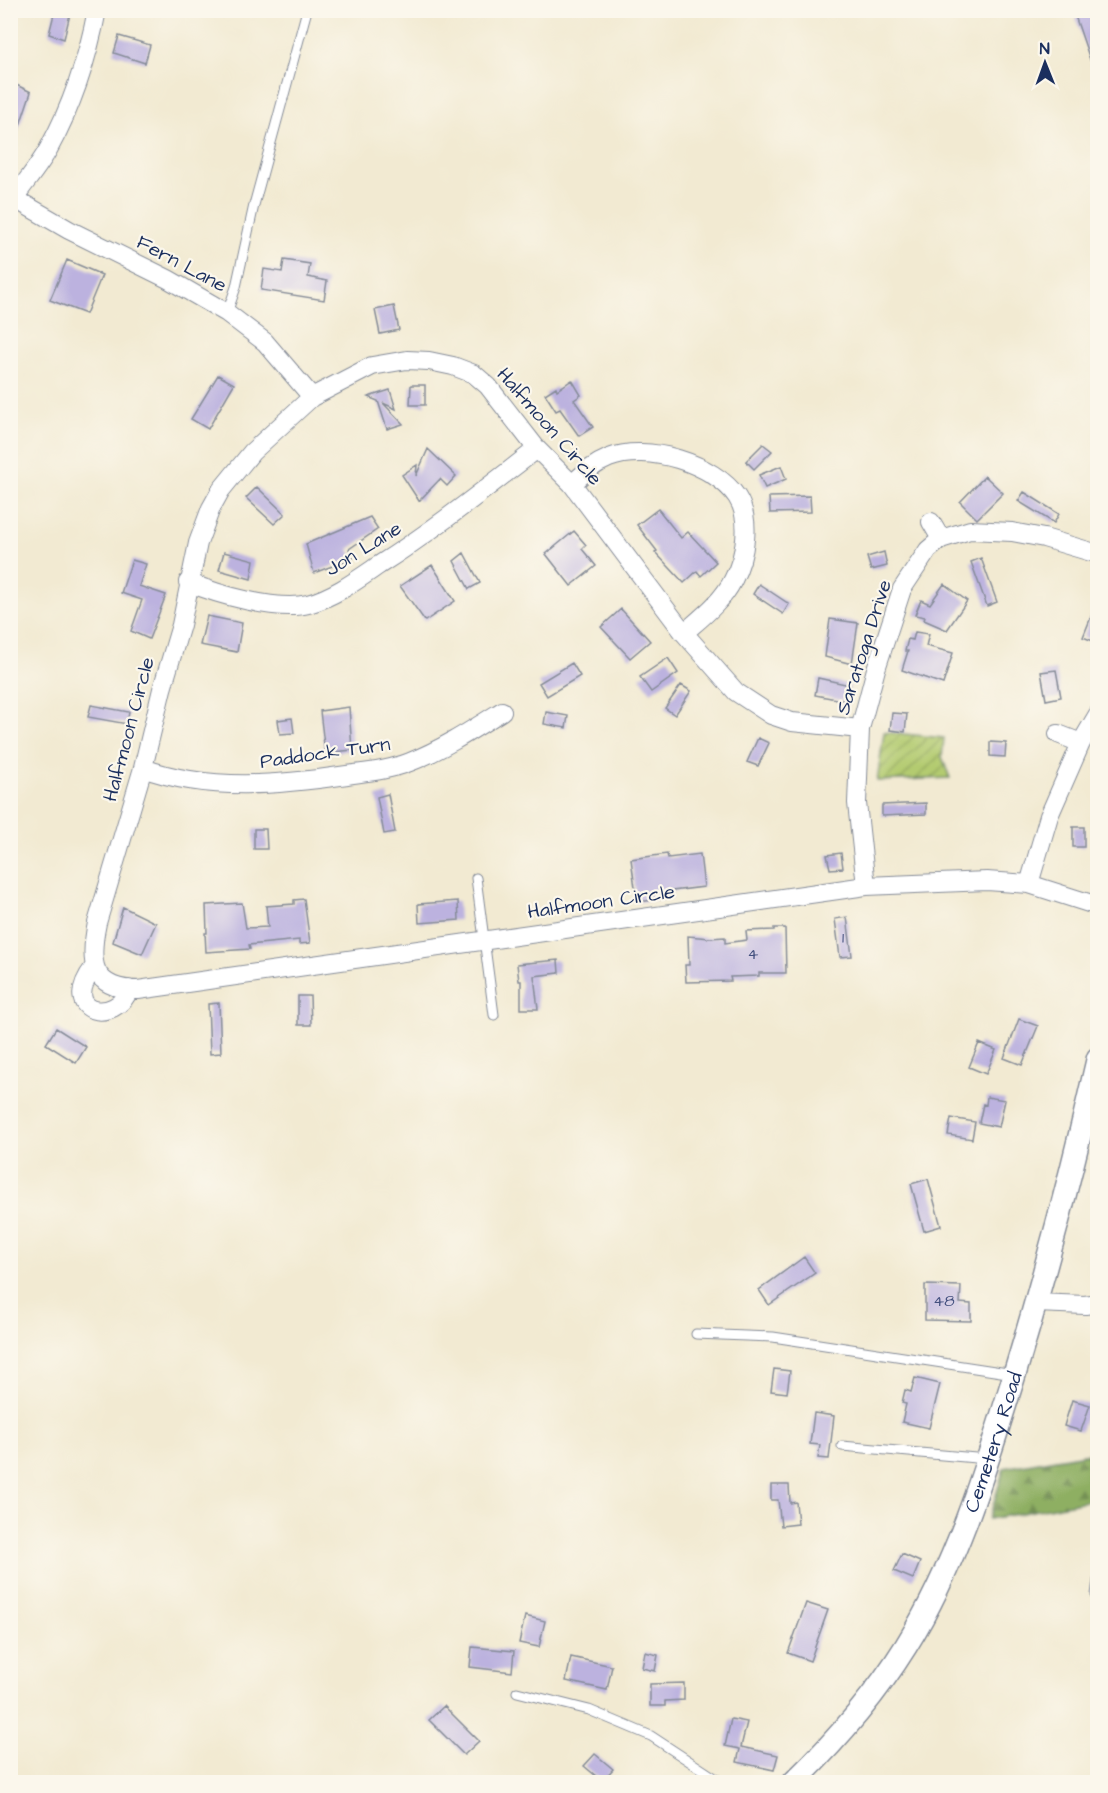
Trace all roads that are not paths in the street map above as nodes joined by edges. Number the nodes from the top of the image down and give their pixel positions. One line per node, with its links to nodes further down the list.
1 (98, 10): 3 (street)
2 (307, 10): 4 (lane)
3 (12, 197): 4 (street, Fern Lane)
4 (227, 313): 5 (street, Fern Lane)
5 (312, 397): 6 (street, Halfmoon Circle); 11 (street, Halfmoon Circle)
6 (537, 449): 7 (street, Halfmoon Circle); 11 (street, Jon Lane)
7 (572, 484): 12 (street, Halfmoon Circle); 12 (street)
8 (931, 522): 9 (street)
9 (941, 539): 10 (street, Saratoga Drive); 15 (street, Saratoga Drive)
10 (1098, 554)
11 (188, 582): 18 (street, Halfmoon Circle)
12 (684, 633): 15 (street, Halfmoon Circle)
13 (502, 711): 18 (street, Paddock Turn)
14 (1098, 714): 17 (street)
15 (860, 729): 21 (street, Saratoga Drive)
16 (1058, 734): 17 (street)
17 (1081, 743): 20 (street)
18 (143, 768): 24 (street, Halfmoon Circle)
19 (476, 878): 23 (lane)
20 (1029, 884): 21 (street); 22 (street)
21 (866, 886): 23 (street, Halfmoon Circle)
22 (1098, 906)
23 (484, 941): 25 (street, Halfmoon Circle); 26 (lane)
24 (94, 967): 25 (street); 25 (street, Halfmoon Circle)
25 (129, 989)
26 (494, 1015)
27 (1098, 1058): 28 (street, Cemetery Road)
28 (1036, 1303): 29 (street); 31 (street, Cemetery Road)
29 (1098, 1303)
30 (696, 1334): 31 (lane)
31 (1014, 1374): 33 (street, Cemetery Road)
32 (842, 1446): 33 (lane)
33 (989, 1459): 38 (street, Cemetery Road)
34 (1098, 1580): 35 (lane)
35 (1098, 1599)
36 (517, 1692): 37 (lane)
37 (721, 1782)
38 (794, 1782)

